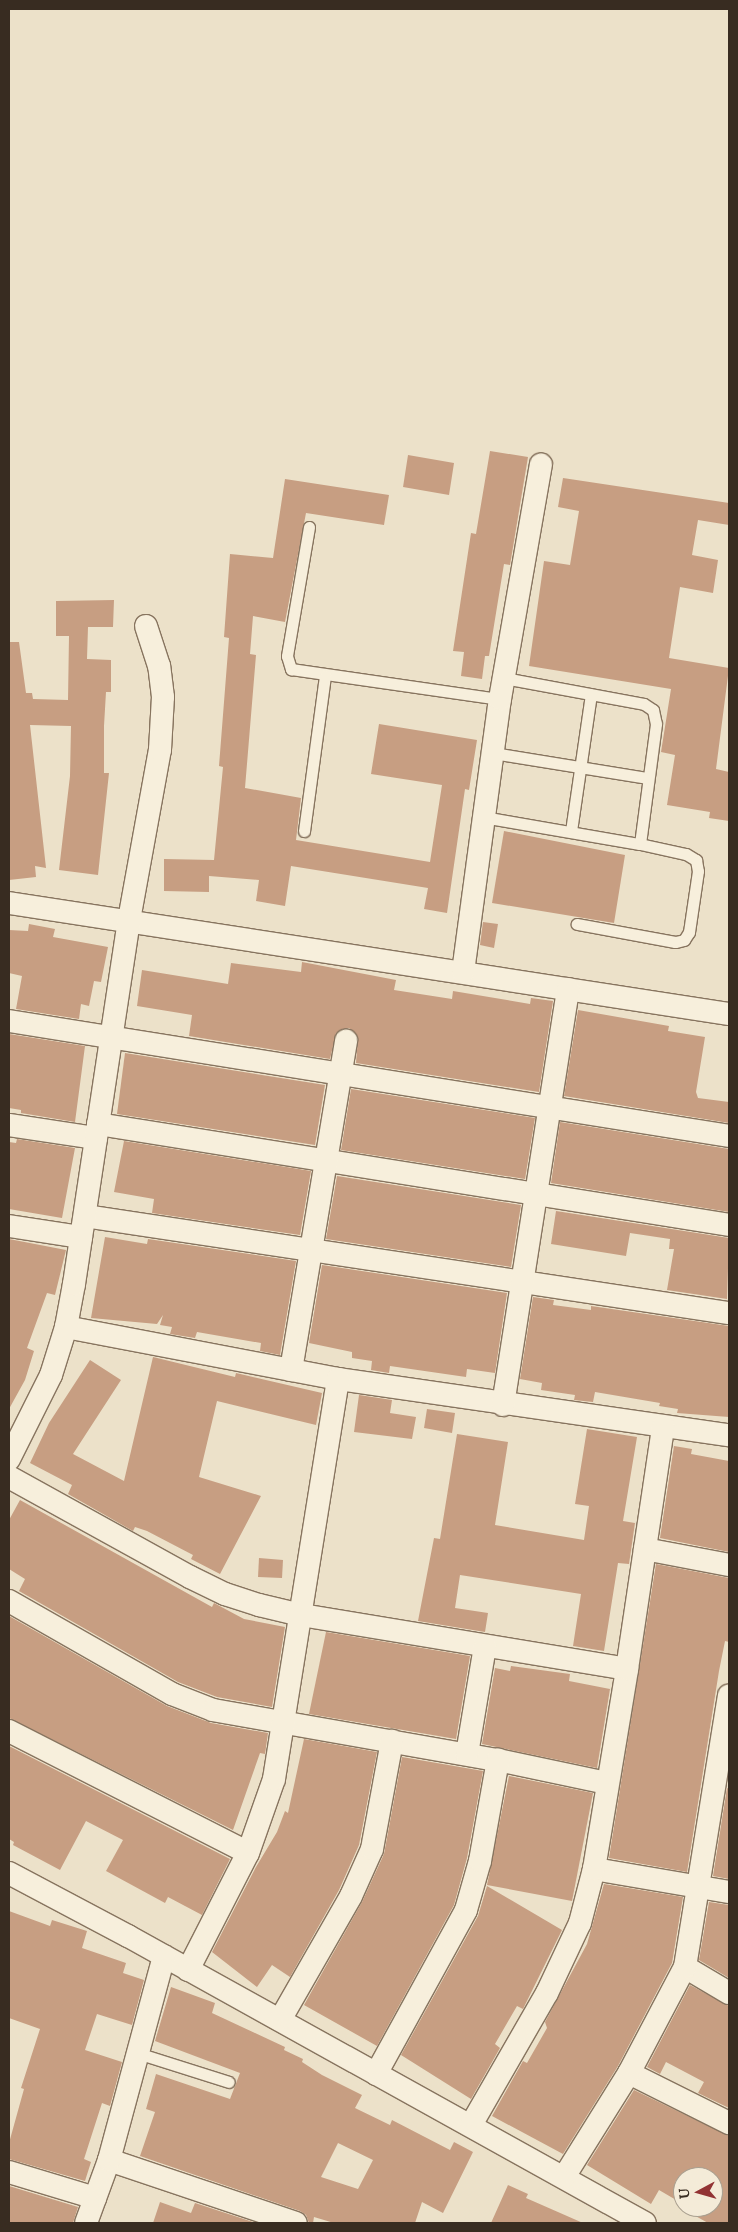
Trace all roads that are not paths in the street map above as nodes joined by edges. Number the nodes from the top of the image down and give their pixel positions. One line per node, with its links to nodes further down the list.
1 (541, 465): 5 (street)
2 (309, 527): 4 (lane)
3 (146, 626): 15 (street)
4 (325, 675): 5 (lane); 12 (lane)
5 (502, 688): 6 (lane); 7 (street)
6 (591, 694): 8 (lane); 9 (lane)
7 (493, 753): 8 (lane); 10 (street)
8 (580, 767): 9 (lane); 11 (lane)
9 (648, 778): 13 (lane)
10 (483, 816): 11 (lane); 17 (street)
11 (570, 831): 13 (lane)
12 (304, 832)
13 (640, 844): 16 (lane)
14 (9, 903): 15 (street)
15 (129, 920): 17 (street); 21 (street)
16 (578, 924)
17 (463, 972): 18 (street)
18 (568, 989): 19 (street); 24 (street)
19 (729, 1014)
20 (9, 1021): 21 (street)
21 (111, 1037): 23 (street); 26 (street)
22 (346, 1040): 23 (street)
23 (339, 1074): 24 (street); 28 (street)
24 (552, 1108): 27 (street); 29 (street)
25 (9, 1126): 26 (street)
26 (97, 1131): 28 (street); 31 (street)
27 (729, 1136)
28 (326, 1160): 29 (street); 33 (street)
29 (538, 1193): 32 (street); 34 (street)
30 (9, 1226): 31 (street)
31 (83, 1226): 33 (street); 36 (street)
32 (729, 1226)
33 (312, 1249): 34 (street); 37 (street)
34 (523, 1282): 35 (street); 39 (street)
35 (729, 1313)
36 (66, 1327): 37 (street); 42 (street)
37 (291, 1370): 38 (street)
38 (338, 1379): 39 (street); 47 (street)
39 (503, 1404): 40 (street)
40 (663, 1427): 41 (street); 44 (street)
41 (729, 1435)
42 (9, 1459)
43 (9, 1477): 47 (street)
44 (645, 1549): 45 (street); 49 (street)
45 (729, 1565)
46 (9, 1601): 51 (street)
47 (301, 1615): 48 (street); 51 (street)
48 (485, 1646): 49 (street); 54 (street)
49 (627, 1670): 57 (street)
50 (729, 1696): 56 (street)
51 (284, 1724): 53 (street); 58 (street)
52 (9, 1731): 58 (street)
53 (392, 1741): 54 (street); 67 (street)
54 (467, 1754): 55 (street)
55 (498, 1760): 57 (street); 70 (street)
56 (723, 1780): 61 (street)
57 (607, 1782): 59 (street)
58 (248, 1853): 65 (street)
59 (594, 1869): 61 (street); 73 (street)
60 (9, 1873): 63 (street)
61 (698, 1887): 62 (street); 64 (street)
62 (729, 1892)
63 (164, 1956): 65 (street); 68 (street)
64 (685, 1966): 66 (street); 69 (street)
65 (188, 1970): 67 (street)
66 (729, 1993)
67 (280, 2020): 70 (street)
68 (137, 2053): 71 (lane); 74 (street)
69 (629, 2073): 72 (street); 76 (street)
70 (376, 2074): 73 (street)
71 (229, 2082)
72 (729, 2123)
73 (471, 2125): 76 (street)
74 (109, 2160): 77 (street); 78 (street)
75 (9, 2172): 77 (street)
76 (564, 2177): 80 (street)
77 (95, 2198): 79 (street)
78 (283, 2221)
79 (86, 2223)
80 (646, 2223)

